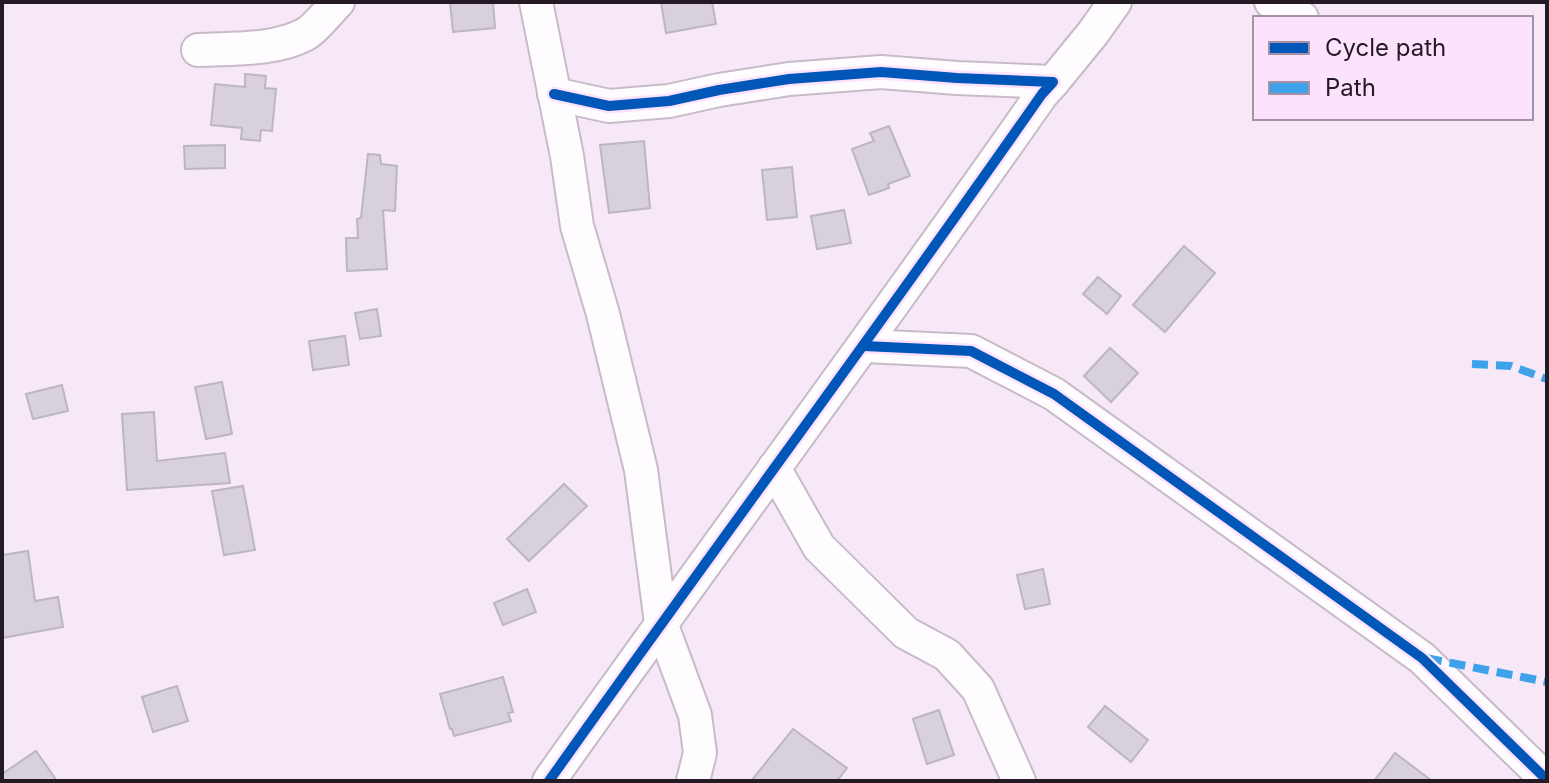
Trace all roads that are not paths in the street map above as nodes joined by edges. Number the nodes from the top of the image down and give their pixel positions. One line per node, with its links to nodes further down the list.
1 (338, 2): 6 (street)
2 (536, 2): 8 (street)
3 (1115, 2): 7 (street)
4 (1271, 2): 5 (street)
5 (1298, 16)
6 (198, 50)
7 (1053, 82): 8 (street); 9 (street)
8 (554, 94): 11 (street)
9 (864, 346): 10 (street); 12 (street)
10 (774, 468): 11 (street); 15 (street)
11 (661, 623): 13 (street); 14 (street)
12 (1547, 780)
13 (549, 781)
14 (693, 781)
15 (1019, 781)

